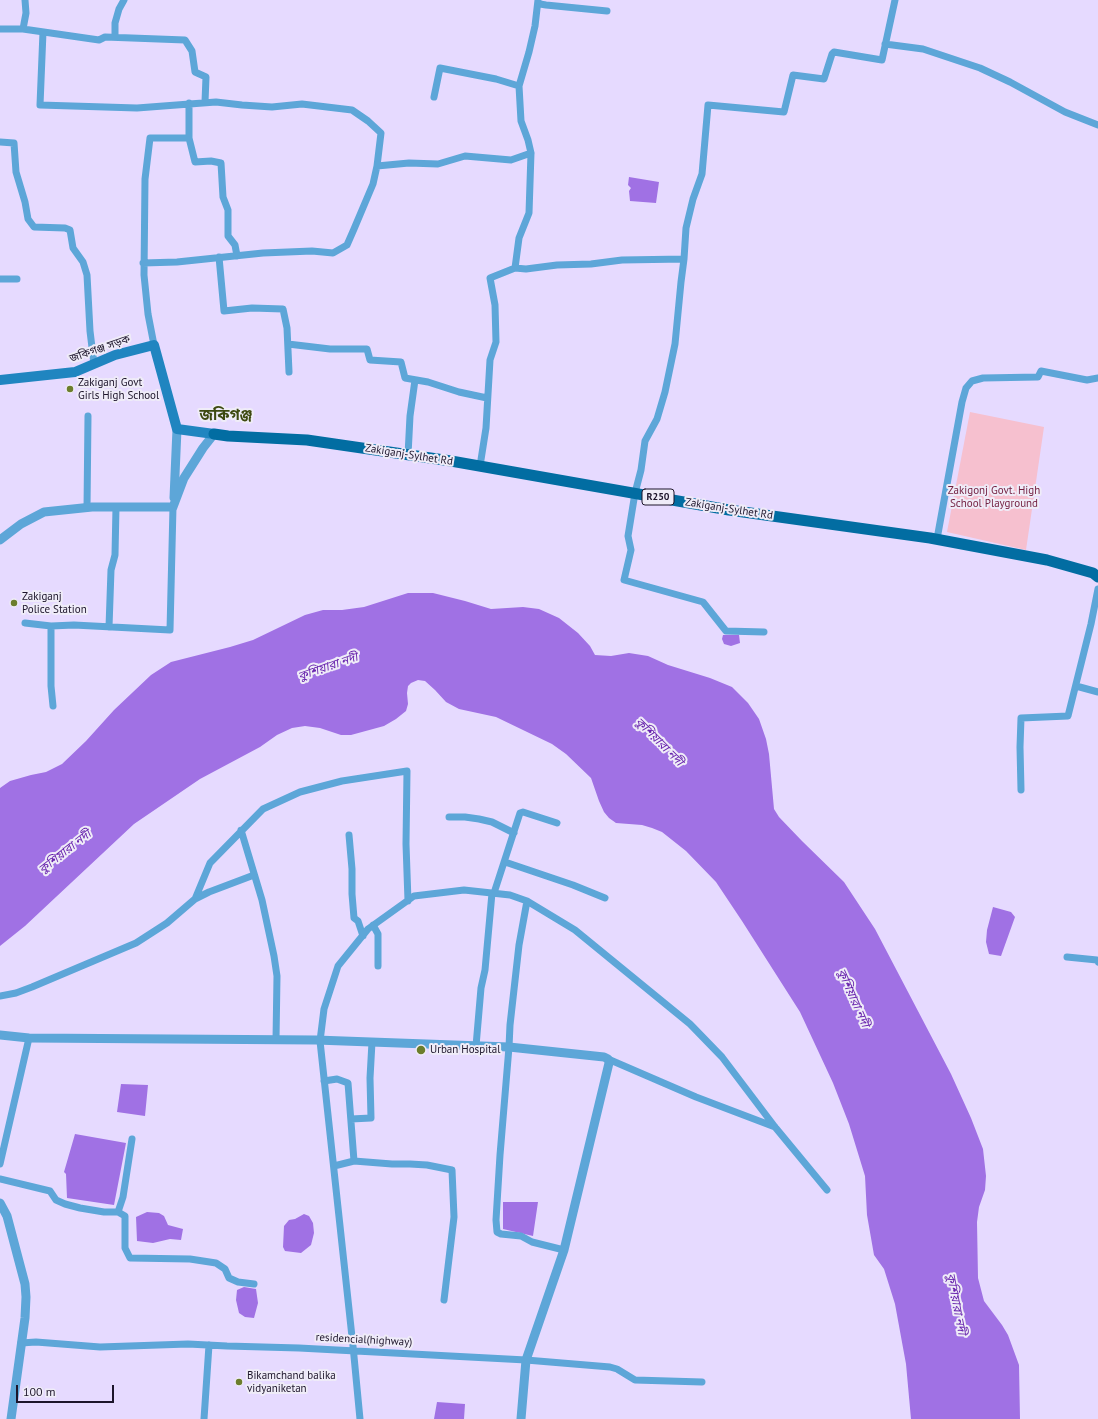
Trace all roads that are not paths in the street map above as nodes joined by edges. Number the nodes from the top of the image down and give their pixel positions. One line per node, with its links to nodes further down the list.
1 (25, 0): 7 (street)
2 (124, 0): 9 (street)
3 (895, 0): 10 (street)
4 (538, 1): 5 (street); 11 (street)
5 (607, 11)
6 (0, 29): 7 (street)
7 (23, 29): 8 (street)
8 (43, 32): 9 (street); 14 (street)
9 (115, 37): 13 (street)
10 (885, 44): 15 (street); 22 (street)
11 (519, 86): 12 (street); 18 (street)
12 (434, 97)
13 (204, 102): 14 (street); 19 (street)
14 (189, 103): 16 (street)
15 (1098, 125)
16 (189, 138): 20 (street); 23 (street)
17 (0, 142): 29 (street)
18 (531, 154): 19 (street); 24 (street)
19 (377, 166): 20 (street)
20 (237, 256): 21 (street)
21 (219, 257): 23 (street); 27 (street)
22 (684, 259): 24 (street); 40 (street)
23 (144, 263): 28 (street)
24 (515, 268): 34 (street)
25 (0, 279): 26 (street)
26 (17, 279)
27 (288, 344): 30 (street); 33 (street)
28 (154, 345): 29 (main road, জকিগঞ্জ সড়ক); 36 (main road)
29 (94, 364): 32 (main road, জকিগঞ্জ সড়ক)
30 (289, 372)
31 (1098, 378): 44 (street)
32 (0, 380)
33 (415, 380): 34 (street); 38 (street)
34 (488, 398): 39 (street)
35 (88, 416): 42 (street)
36 (177, 429): 37 (main road); 41 (street)
37 (214, 434): 38 (main road, Zakiganj-Sylhet Rd / R250); 41 (street)
38 (408, 455): 39 (main road, Zakiganj-Sylhet Rd / R250)
39 (480, 466): 40 (main road, Zakiganj-Sylhet Rd / R250)
40 (635, 493): 44 (main road, Zakiganj-Sylhet Rd / R250); 51 (street)
41 (173, 507): 43 (street); 50 (street)
42 (87, 508): 43 (street); 45 (street)
43 (116, 508): 50 (street)
44 (937, 539): 46 (main road, Zakiganj-Sylhet Rd / R250)
45 (0, 540)
46 (1098, 576)
47 (1098, 589): 52 (street)
48 (25, 623): 49 (street)
49 (51, 626): 50 (street); 54 (street)
50 (109, 626)
51 (764, 632)
52 (1076, 686): 53 (street); 55 (street)
53 (1098, 692)
54 (53, 706)
55 (1020, 790)
56 (448, 817): 59 (street)
57 (558, 823): 59 (street)
58 (241, 830): 62 (street); 65 (street); 66 (street)
59 (514, 833): 61 (street)
60 (349, 835): 69 (street)
61 (505, 862): 63 (street); 64 (street)
62 (254, 875): 65 (street); 76 (street)
63 (493, 893): 66 (street); 67 (street); 79 (street)
64 (605, 898)
65 (195, 899): 73 (street)
66 (408, 901): 68 (street)
67 (527, 901): 80 (street); 84 (street)
68 (373, 925): 69 (street); 72 (street)
69 (363, 936): 77 (street)
70 (1067, 957): 71 (street)
71 (1098, 962)
72 (378, 966)
73 (0, 996)
74 (0, 1035): 75 (street)
75 (29, 1038): 76 (street); 87 (street)
76 (276, 1040): 77 (street)
77 (320, 1040): 78 (street); 82 (street)
78 (372, 1042): 79 (street); 83 (street)
79 (476, 1046): 80 (street)
80 (509, 1047): 81 (street); 93 (street)
81 (608, 1059): 84 (street); 93 (street)
82 (324, 1081): 83 (street); 88 (street)
83 (350, 1119): 86 (street)
84 (775, 1127): 90 (street)
85 (132, 1140): 92 (street)
86 (354, 1161): 88 (street); 95 (street)
87 (0, 1164)
88 (334, 1166): 98 (street)
89 (0, 1179): 92 (street)
90 (827, 1190)
91 (0, 1203): 96 (street)
92 (118, 1212): 94 (street)
93 (564, 1250): 99 (street)
94 (254, 1284)
95 (444, 1300)
96 (21, 1343): 97 (street, residencial(highway)); 101 (street)
97 (209, 1345): 98 (street, residencial(highway)); 102 (street)
98 (354, 1351): 99 (street, residencial(highway)); 103 (street)
99 (526, 1360): 100 (street, residencial(highway)); 104 (street)
100 (702, 1382)
101 (12, 1419)
102 (204, 1419)
103 (360, 1419)
104 (521, 1419)

